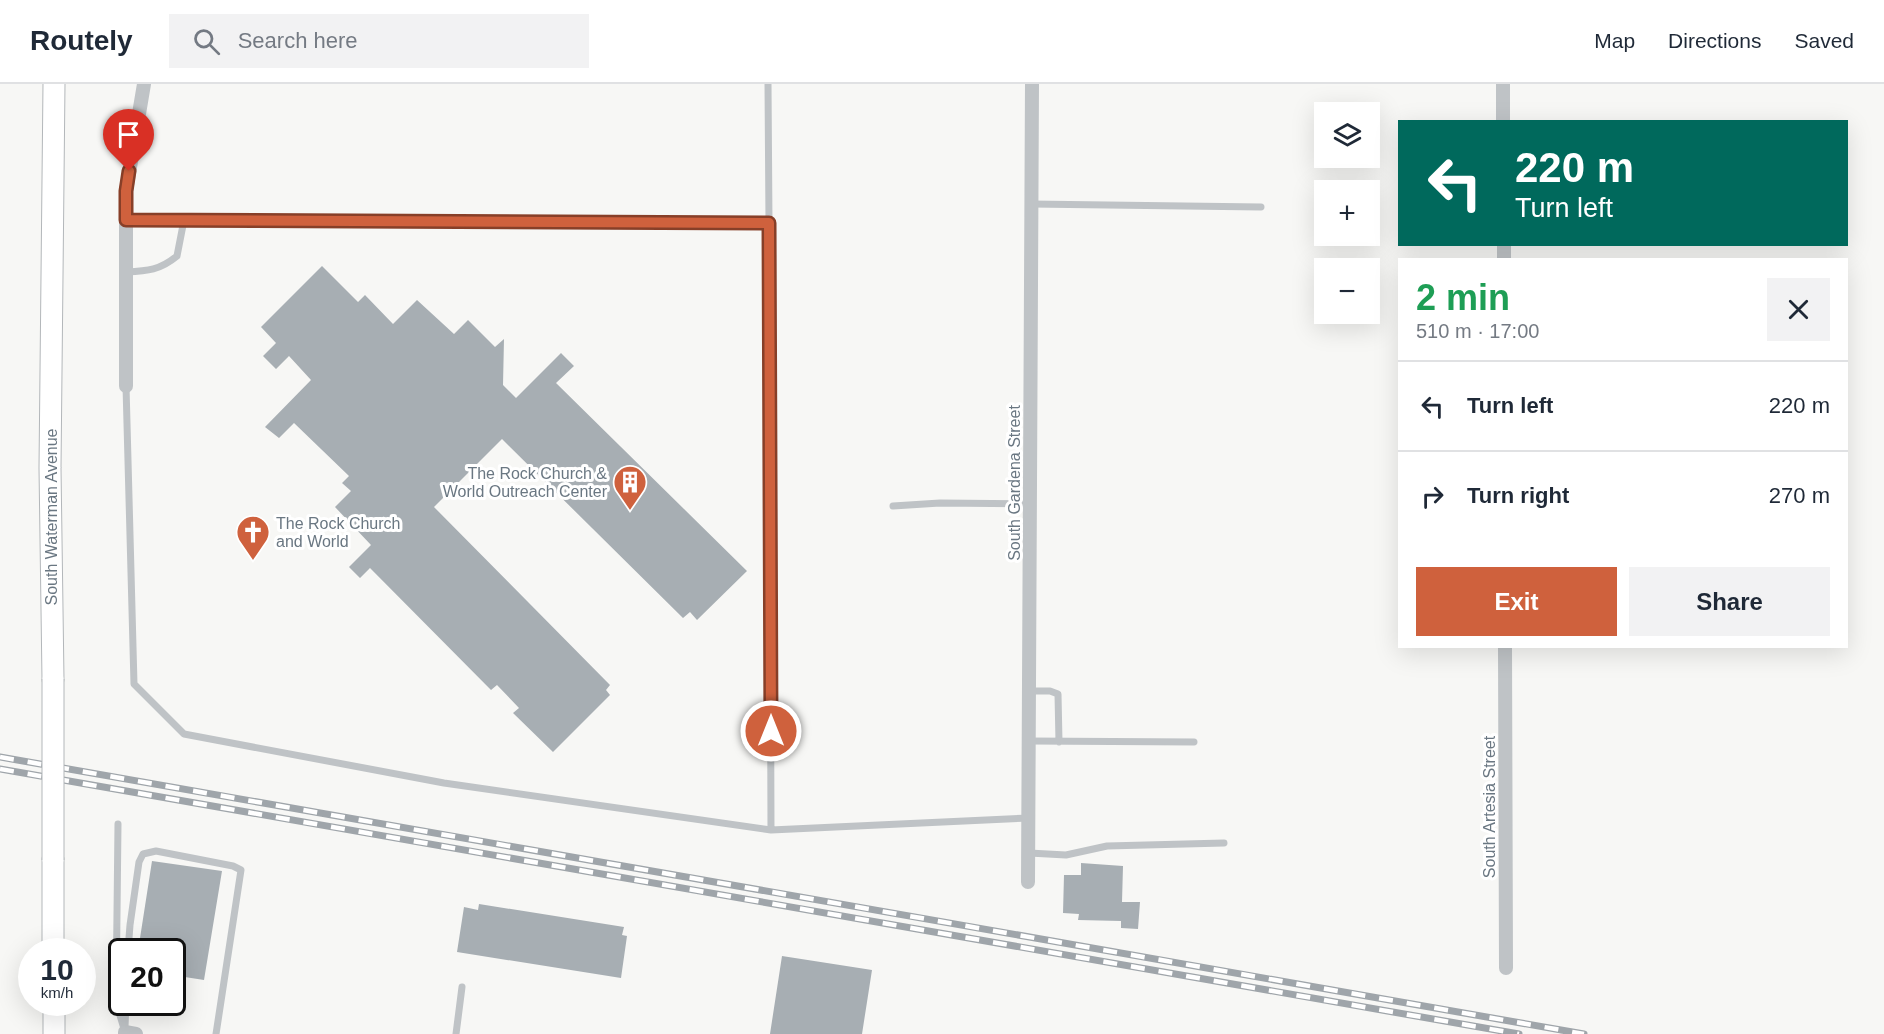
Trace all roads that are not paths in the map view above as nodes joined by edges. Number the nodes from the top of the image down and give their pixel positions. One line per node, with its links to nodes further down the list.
1 (54, 84): 27 (main road, South Waterman Avenue, bridge)
2 (144, 84): 9 (street)
3 (768, 84): 11 (lane)
4 (1032, 84): 7 (street, South Gardena Street)
5 (1503, 84): 6 (street)
6 (1503, 120)
7 (1031, 204): 8 (lane); 14 (street, South Gardena Street)
8 (1261, 207)
9 (126, 220): 10 (lane); 12 (street)
10 (184, 220): 11 (lane); 12 (lane)
11 (769, 223): 23 (lane)
12 (126, 272): 13 (street)
13 (126, 386): 23 (lane)
14 (1030, 504): 15 (lane); 17 (street, South Gardena Street)
15 (892, 506)
16 (1505, 648): 29 (street, South Artesia Street)
17 (1030, 691): 18 (street, South Gardena Street); 19 (lane)
18 (1030, 741): 19 (lane); 21 (street, South Gardena Street)
19 (1059, 742): 20 (lane)
20 (1194, 742)
21 (1029, 818): 23 (lane); 25 (street, South Gardena Street)
22 (118, 824): 33 (lane)
23 (771, 830)
24 (1224, 843): 25 (lane)
25 (1029, 853): 26 (street, South Gardena Street)
26 (1028, 882)
27 (53, 938)
28 (129, 938): 35 (lane)
29 (1506, 968)
30 (462, 987): 36 (lane)
31 (54, 1016): 34 (main road)
32 (127, 1016): 33 (lane)
33 (129, 1033)
34 (54, 1034)
35 (216, 1034)
36 (456, 1034)

